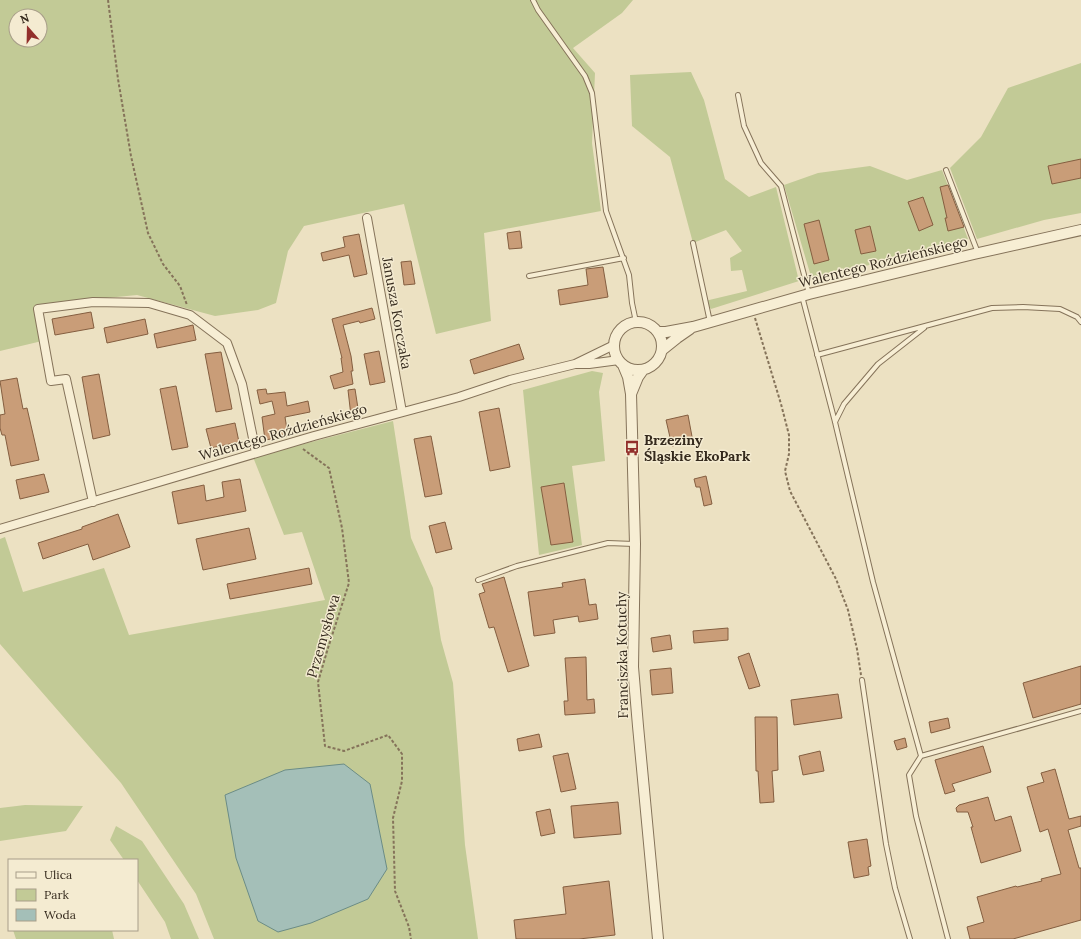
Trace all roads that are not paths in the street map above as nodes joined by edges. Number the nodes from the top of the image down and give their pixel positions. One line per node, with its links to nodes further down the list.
1 (533, 0): 8 (lane)
2 (738, 95): 10 (lane)
3 (946, 170): 7 (lane)
4 (367, 218): 24 (street, Janusza Korczaka)
5 (1081, 230): 7 (street, Walentego Roździeńskiego)
6 (693, 243): 12 (lane)
7 (978, 253): 10 (street, Walentego Roździeńskiego)
8 (624, 258): 9 (lane); 11 (lane)
9 (529, 276)
10 (805, 295): 12 (street, Walentego Roździeńskiego); 19 (lane)
11 (636, 322): 16 (street); 17 (street)
12 (710, 322): 15 (street, Walentego Roździeńskiego)
13 (1081, 322): 14 (lane)
14 (926, 326): 19 (lane); 25 (lane)
15 (693, 327): 16 (street, Walentego Roździeńskiego); 18 (street, Walentego Roździeńskiego)
16 (658, 332): 18 (street)
17 (614, 345): 20 (street); 21 (street, Walentego Roździeńskiego)
18 (662, 350): 22 (street)
19 (816, 355): 25 (lane)
20 (621, 363): 21 (street, Walentego Roździeńskiego); 22 (street); 23 (street, Franciszka Kotuchy)
21 (575, 364): 24 (street, Walentego Roździeńskiego)
22 (643, 370): 23 (street, Franciszka Kotuchy)
23 (631, 394): 29 (street, Franciszka Kotuchy)
24 (402, 412): 26 (street, Walentego Roździeńskiego)
25 (835, 422): 33 (lane)
26 (256, 453): 27 (street, Walentego Roździeńskiego); 27 (street)
27 (93, 502): 28 (street, Walentego Roździeńskiego)
28 (0, 529)
29 (635, 544): 30 (lane); 34 (street, Franciszka Kotuchy)
30 (478, 580)
31 (862, 680): 35 (lane)
32 (1081, 711): 33 (lane)
33 (921, 756): 36 (lane)
34 (658, 939)
35 (910, 939)
36 (948, 939)

